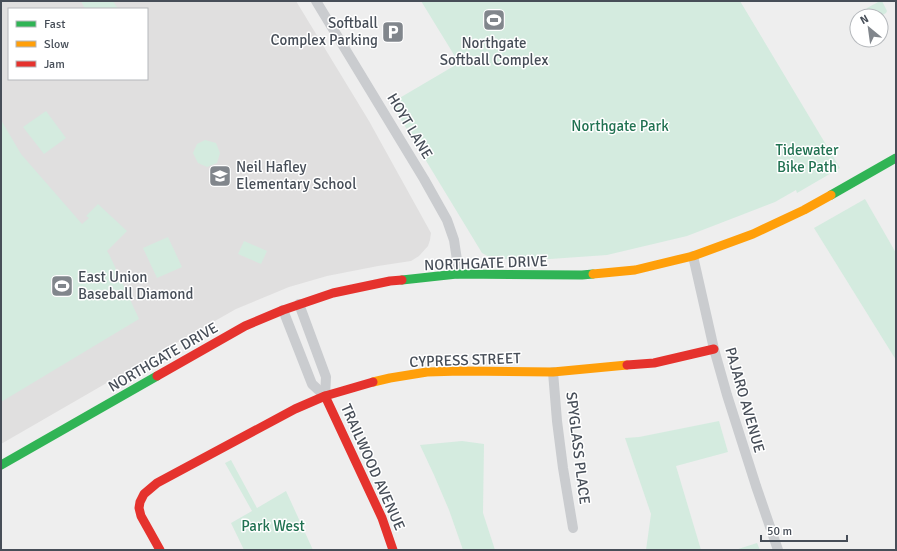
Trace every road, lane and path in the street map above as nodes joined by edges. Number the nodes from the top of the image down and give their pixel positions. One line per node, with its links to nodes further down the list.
1 (316, 1): 4 (street, HOYT LANE)
2 (896, 158): 3 (street, NORTHGATE DRIVE)
3 (693, 256): 4 (street, NORTHGATE DRIVE); 7 (street, PAJARO AVENUE)
4 (458, 274): 5 (street, NORTHGATE DRIVE)
5 (299, 304): 6 (street, NORTHGATE DRIVE); 9 (street, TRAILWOOD AVENUE)
6 (283, 310): 9 (street, TRAILWOOD AVENUE); 10 (street, NORTHGATE DRIVE)
7 (714, 349): 8 (street, CYPRESS STREET); 14 (street, PAJARO AVENUE)
8 (553, 372): 9 (street, CYPRESS STREET); 11 (street, SPYGLASS PLACE)
9 (325, 396): 12 (street, CYPRESS STREET); 13 (street, TRAILWOOD AVENUE)
10 (1, 465)
11 (573, 528)
12 (160, 550)
13 (393, 550)
14 (778, 550)

